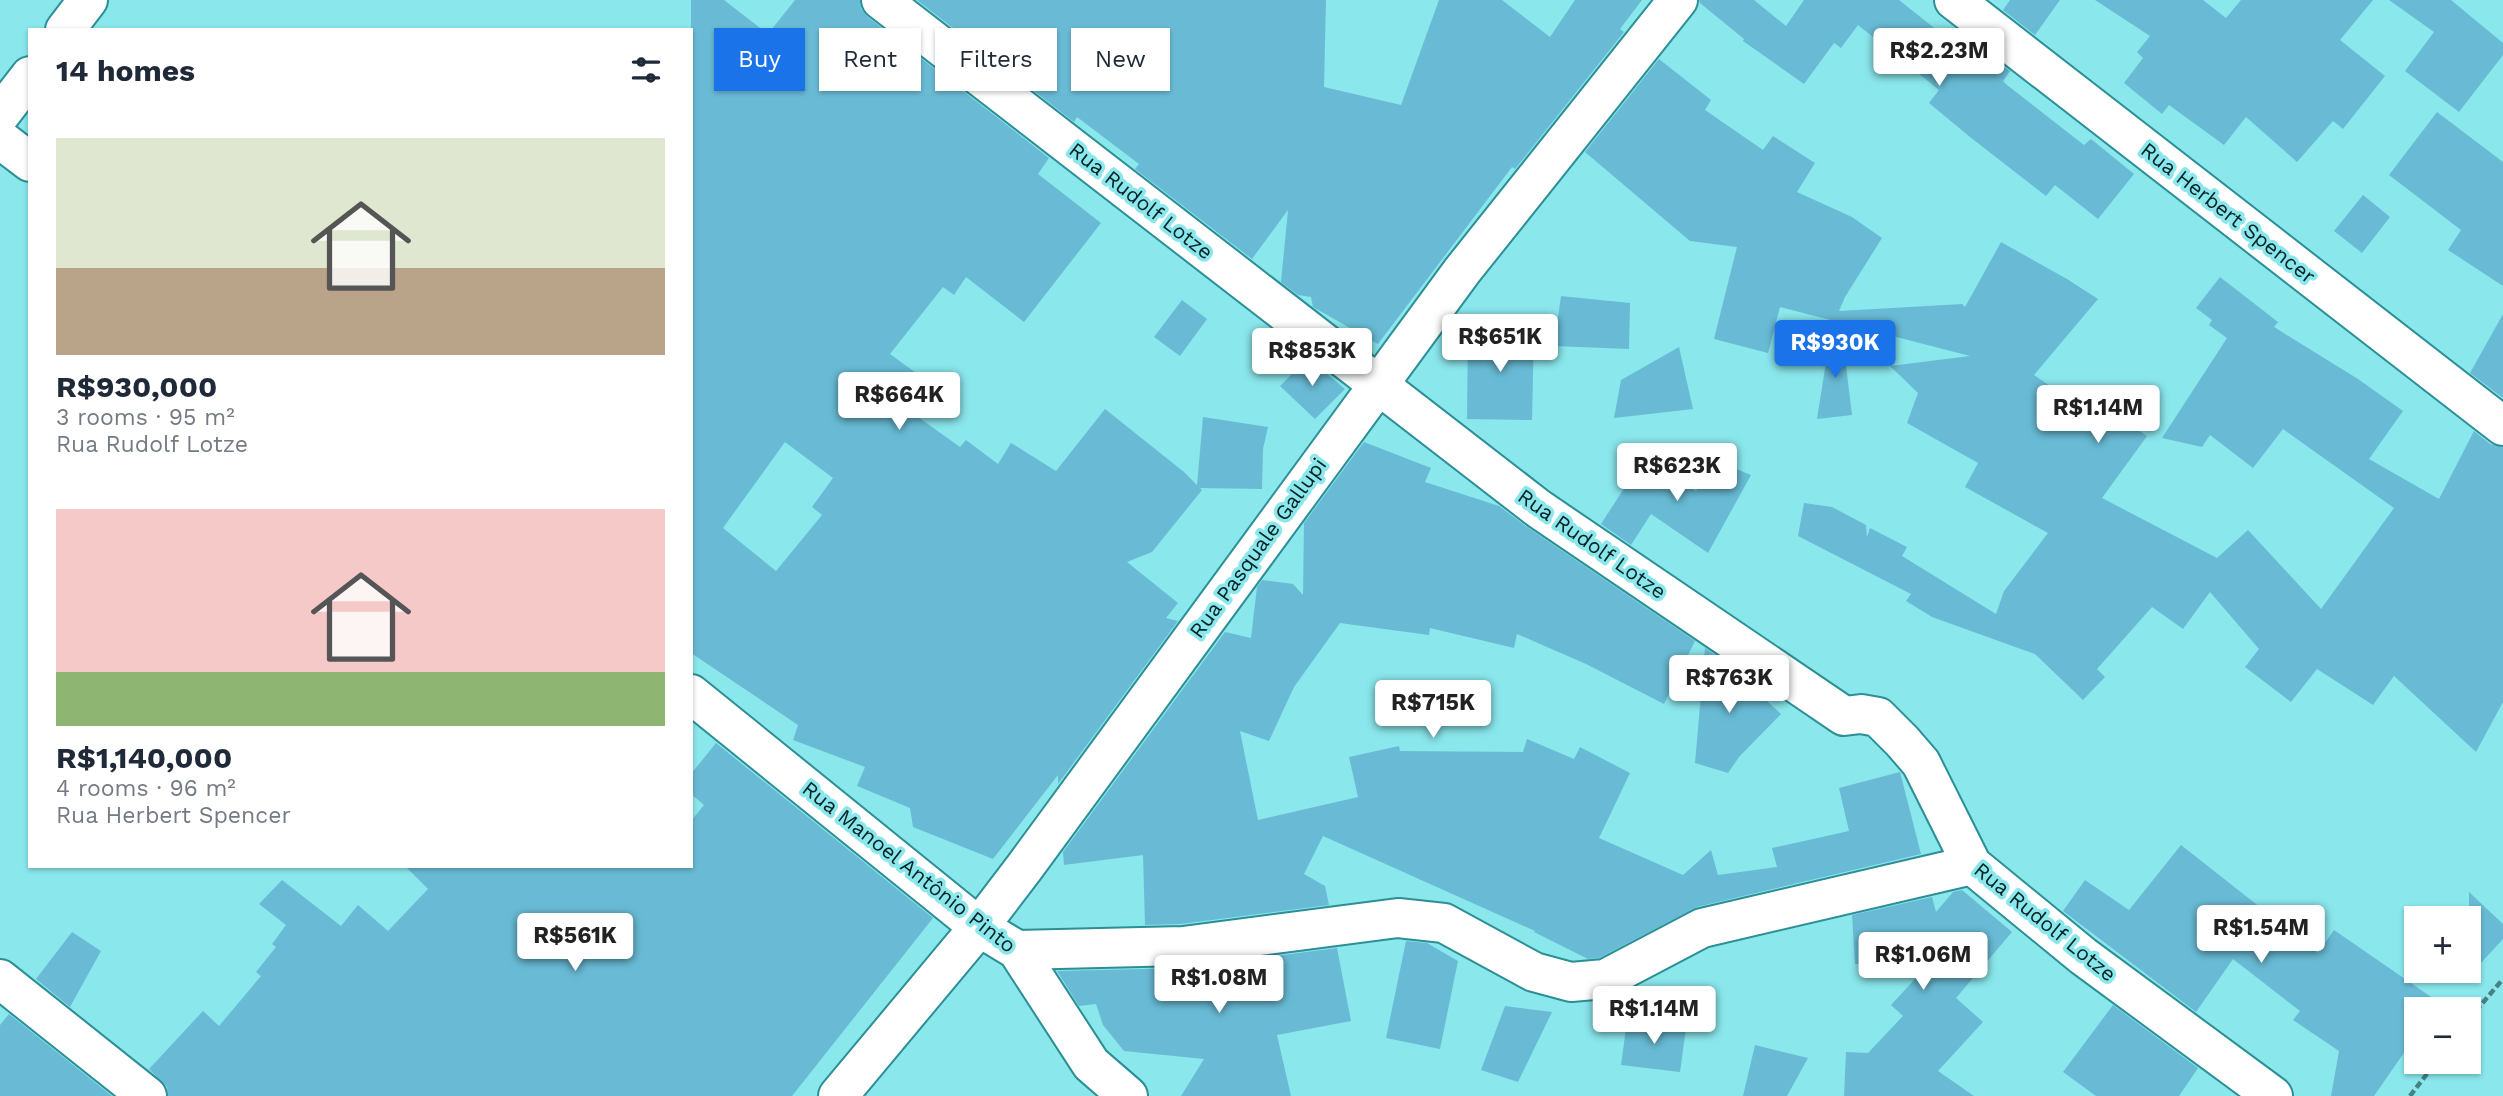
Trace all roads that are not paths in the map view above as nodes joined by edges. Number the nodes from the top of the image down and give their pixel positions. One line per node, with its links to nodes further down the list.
1 (88, 0): 5 (street)
2 (881, 0): 10 (street, Rua Rudolf Lotze)
3 (1678, 0): 10 (street, Rua Pasquale Gallupi)
4 (1954, 0): 11 (street, Rua Herbert Spencer)
5 (67, 28)
6 (28, 79): 7 (street)
7 (0, 115)
8 (0, 139): 9 (street)
9 (28, 160)
10 (1377, 384): 13 (street, Rua Rudolf Lotze); 14 (street, Rua Pasquale Gallupi)
11 (2503, 426)
12 (693, 696): 14 (street, Rua Manoel Antônio Pinto)
13 (1972, 865): 15 (street); 20 (street, Rua Rudolf Lotze)
14 (979, 927): 15 (street, Rua Manoel Antônio Pinto); 18 (street, Rua Pasquale Gallupi)
15 (1017, 950): 19 (street, Rua Manoel Antônio Pinto)
16 (0, 979): 17 (street)
17 (147, 1096)
18 (838, 1096)
19 (1128, 1096)
20 (2273, 1096)

